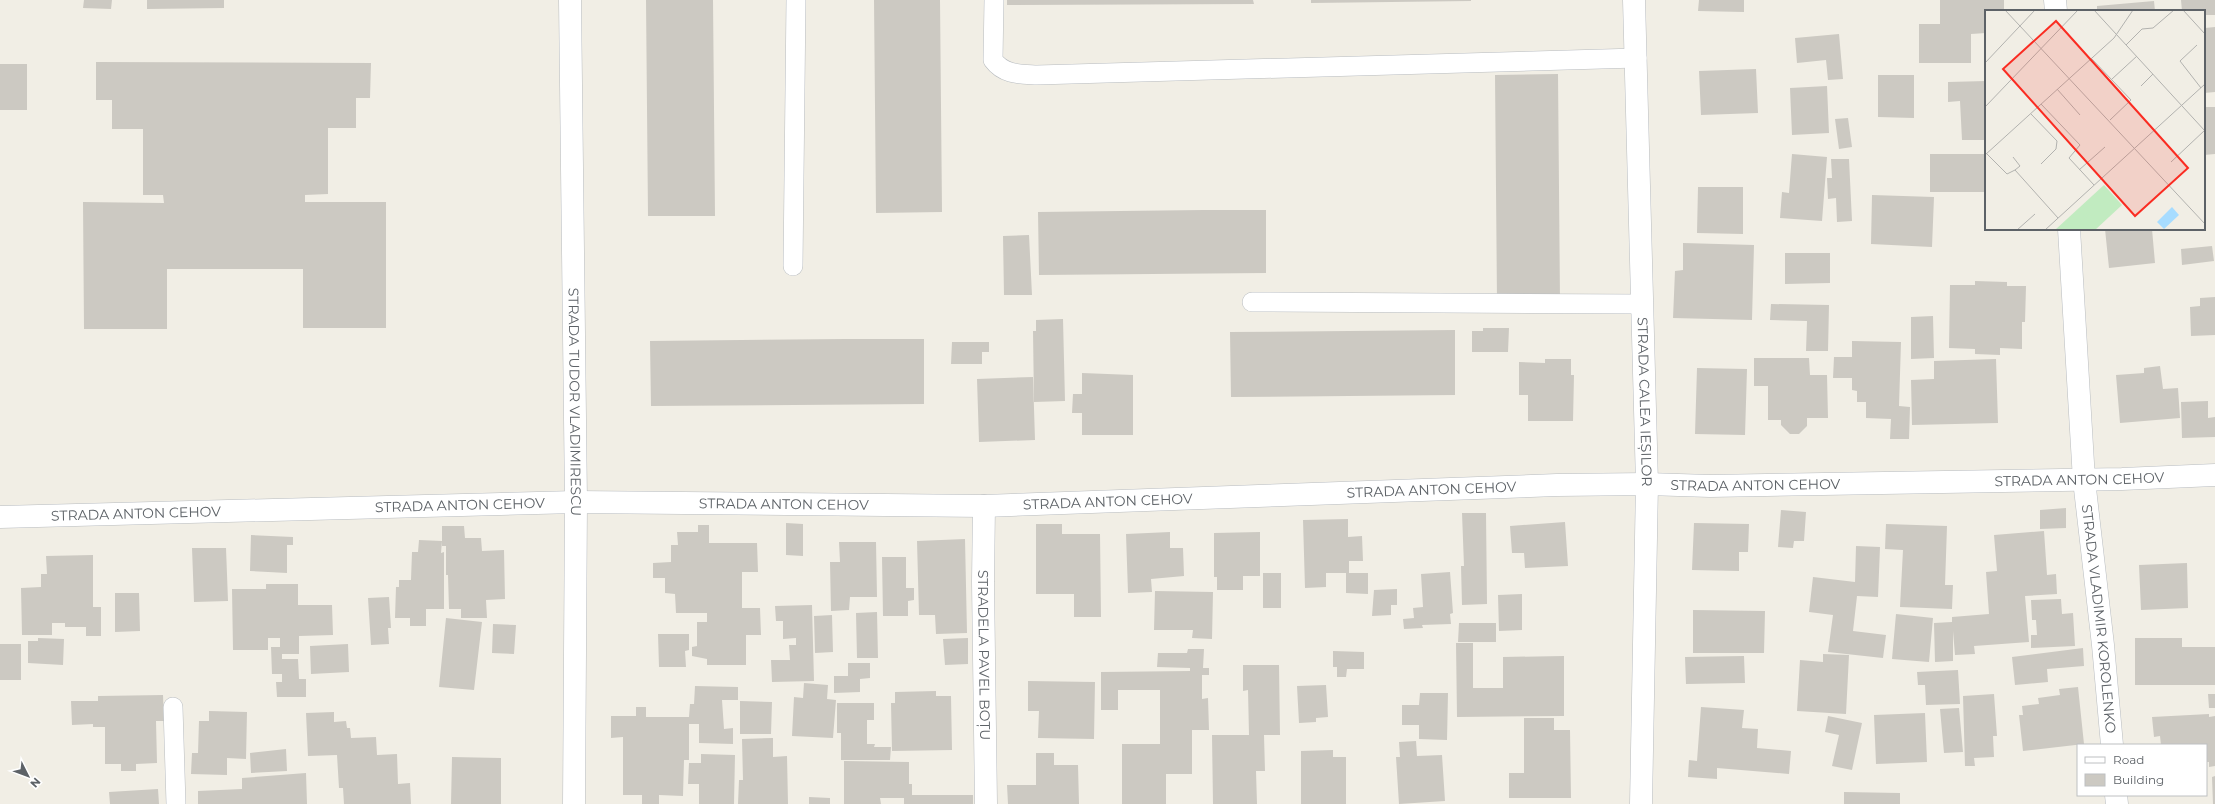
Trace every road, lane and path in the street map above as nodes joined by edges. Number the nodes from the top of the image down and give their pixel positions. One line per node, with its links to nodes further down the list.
1 (570, 0): 15 (street, STRADA TUDOR VLADIMIRESCU)
2 (796, 0): 9 (lane)
3 (994, 0): 7 (lane)
4 (1634, 0): 7 (street, STRADA CALEA IEȘILOR)
5 (2055, 0): 6 (street)
6 (2056, 10)
7 (1637, 58): 11 (street, STRADA CALEA IEȘILOR)
8 (2069, 230): 13 (street, STRADA VLADIMIR KOROLENKO)
9 (793, 266)
10 (1252, 302): 11 (lane)
11 (1642, 304): 14 (street, STRADA CALEA IEȘILOR)
12 (2215, 475): 13 (street, STRADA ANTON CEHOV)
13 (2084, 480): 14 (street, STRADA ANTON CEHOV); 19 (street, STRADA VLADIMIR KOROLENKO)
14 (1647, 484): 16 (street, STRADA ANTON CEHOV); 23 (street, STRADA CALEA IEȘILOR)
15 (576, 502): 16 (street, STRADA ANTON CEHOV); 17 (street, STRADA ANTON CEHOV); 21 (street, STRADA TUDOR VLADIMIRESCU)
16 (984, 506): 22 (street, STRADELA PAVEL BOȚU)
17 (0, 517)
18 (173, 707): 20 (lane)
19 (2112, 744)
20 (176, 804)
21 (574, 804)
22 (986, 804)
23 (1640, 804)

